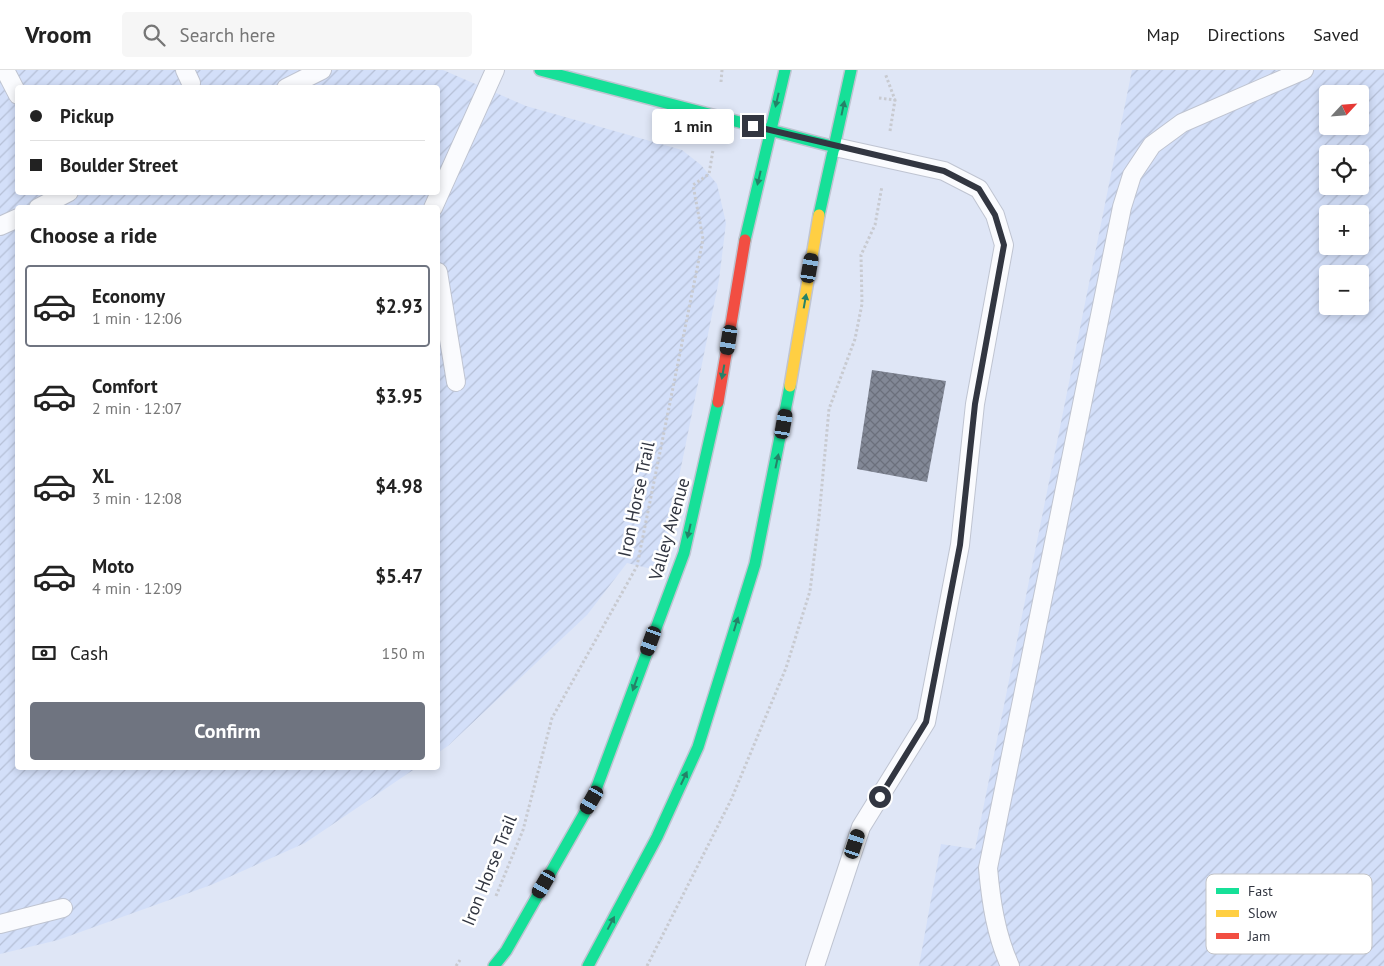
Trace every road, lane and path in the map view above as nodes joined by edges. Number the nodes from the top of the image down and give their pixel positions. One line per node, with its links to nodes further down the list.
1 (5, 70): 10 (lane)
2 (322, 70): 9 (lane)
3 (495, 70): 16 (lane)
4 (540, 70): 12 (main road)
5 (722, 70): 12 (path, Iron Horse Trail)
6 (784, 70): 13 (main road, Valley Avenue, one-way to 13)
7 (851, 70): 14 (main road, one-way to 7)
8 (1304, 70): 32 (lane)
9 (292, 85)
10 (15, 90)
11 (895, 100): 15 (path)
12 (719, 118): 13 (main road); 23 (path, Iron Horse Trail)
13 (770, 131): 14 (main road); 28 (main road, Valley Avenue, one-way to 28)
14 (835, 146): 15 (lane); 29 (main road, one-way to 14)
15 (886, 158): 30 (path); 31 (lane)
16 (440, 190)
17 (63, 195): 18 (lane)
18 (44, 205)
19 (15, 219): 20 (lane)
20 (0, 226)
21 (440, 284): 22 (lane)
22 (456, 382)
23 (494, 900)
24 (63, 908): 25 (lane)
25 (0, 924)
26 (461, 958): 27 (path)
27 (456, 966)
28 (494, 966)
29 (588, 966)
30 (647, 966)
31 (815, 966)
32 (1010, 966)

